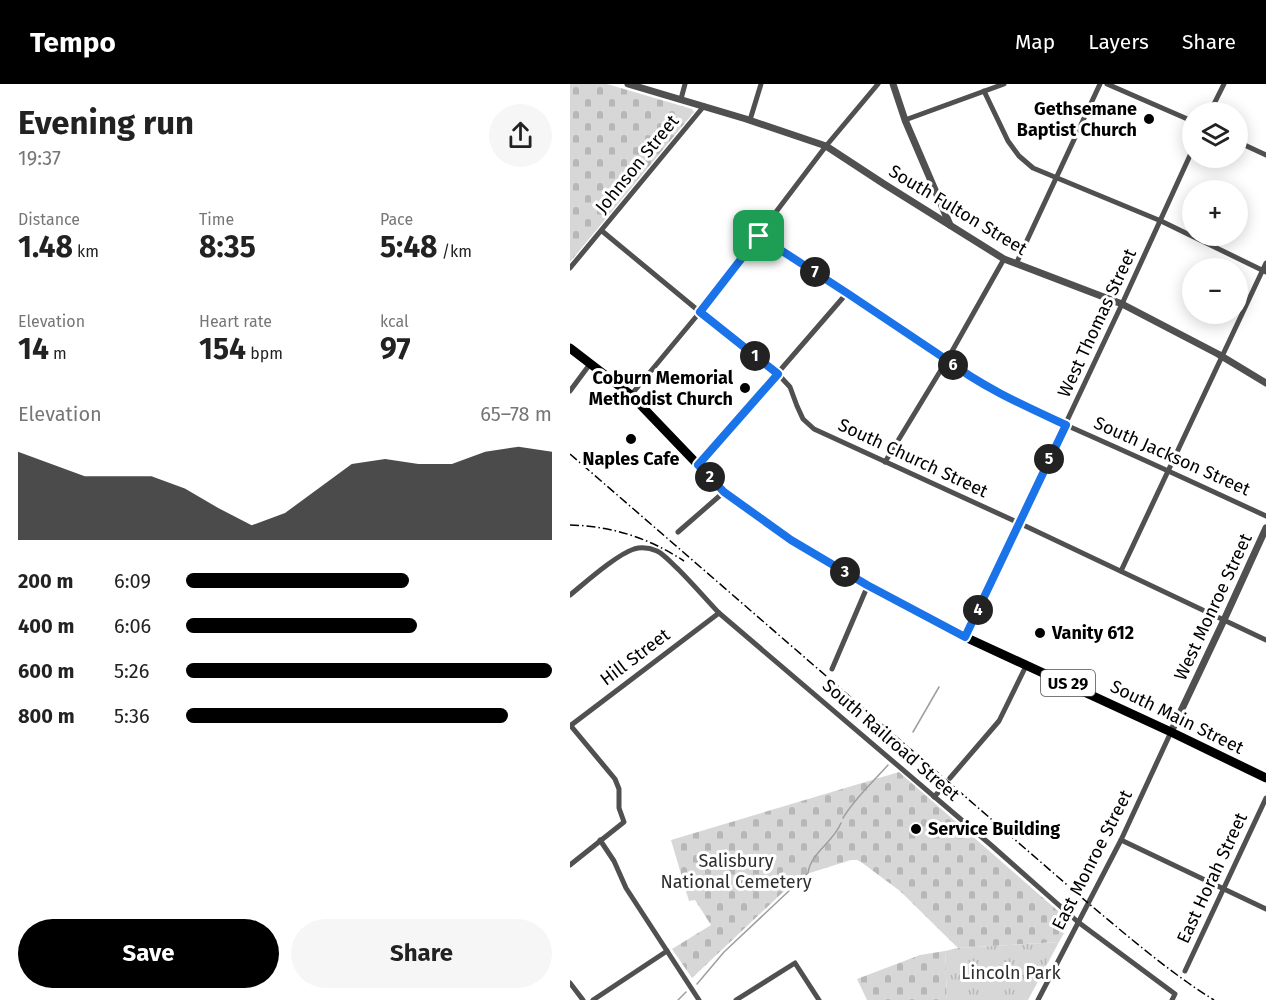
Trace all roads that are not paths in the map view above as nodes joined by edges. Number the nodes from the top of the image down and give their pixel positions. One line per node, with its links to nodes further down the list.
1 (628, 84): 11 (street, South Fulton Street)
2 (685, 84): 11 (street)
3 (761, 84): 15 (street)
4 (878, 84): 17 (street)
5 (893, 84): 16 (street)
6 (1004, 84): 10 (street)
7 (1100, 84): 21 (street)
8 (1107, 84): 14 (street)
9 (1224, 84): 12 (street)
10 (984, 91): 16 (street); 21 (street)
11 (681, 99): 13 (street, South Fulton Street)
12 (1215, 102)
13 (704, 106): 15 (street, South Fulton Street); 24 (street, Johnson Street)
14 (1182, 117)
15 (750, 120): 17 (street, South Fulton Street)
16 (905, 120): 23 (street)
17 (826, 146): 23 (street, South Fulton Street); 25 (street)
18 (1248, 147): 19 (street)
19 (1266, 155)
20 (1184, 168): 22 (street, West Thomas Street)
21 (1056, 178): 22 (street); 28 (street)
22 (1161, 221): 30 (street); 32 (street, West Thomas Street)
23 (951, 225): 26 (street, South Fulton Street)
24 (602, 231): 29 (street, Johnson Street); 33 (street, South Church Street)
25 (759, 236): 31 (street, South Jackson Street); 33 (street)
26 (1004, 259): 28 (street, South Fulton Street); 36 (street)
27 (1266, 263): 30 (street)
28 (1016, 264): 32 (street, South Fulton Street)
29 (570, 268)
30 (1264, 271): 35 (street)
31 (847, 293): 36 (street, South Jackson Street); 38 (street)
32 (1122, 304): 35 (street, South Fulton Street); 42 (street, West Thomas Street)
33 (700, 312): 38 (street, South Church Street); 41 (street)
34 (570, 348): 37 (main road, South Main Street / US 29)
35 (1223, 356): 39 (street, South Fulton Street); 45 (street)
36 (947, 360): 42 (street, South Jackson Street); 43 (street)
37 (590, 364): 40 (street); 41 (main road, South Main Street / US 29)
38 (778, 374): 43 (street, South Church Street); 44 (street)
39 (1266, 383)
40 (570, 391)
41 (631, 394): 44 (main road, South Main Street / US 29)
42 (1066, 425): 45 (street, South Jackson Street); 48 (street, West Thomas Street)
43 (885, 462): 48 (street, South Church Street)
44 (698, 465): 46 (main road, South Main Street / US 29)
45 (1168, 470): 47 (street, South Jackson Street); 51 (street)
46 (724, 492): 50 (street); 52 (main road, South Main Street / US 29)
47 (1266, 516)
48 (1020, 523): 51 (street, South Church Street); 56 (street, West Thomas Street)
49 (1266, 528): 55 (street, West Monroe Street)
50 (678, 532)
51 (1121, 572): 55 (street, South Church Street)
52 (867, 585): 56 (main road, South Main Street / US 29); 59 (street)
53 (570, 595): 54 (street, South Railroad Street)
54 (719, 613): 61 (street, Hill Street); 66 (street, South Railroad Street)
55 (1224, 620): 57 (street, South Church Street); 62 (street, West Monroe Street)
56 (965, 637): 58 (main road, South Main Street / US 29)
57 (1266, 640)
58 (1028, 664): 62 (main road, South Main Street / US 29); 63 (street)
59 (832, 669)
60 (570, 716): 61 (street)
61 (572, 725): 68 (street)
62 (1171, 732): 64 (main road, South Main Street / US 29); 69 (street, East Monroe Street)
63 (950, 778)
64 (1266, 778)
65 (942, 788): 66 (street)
66 (934, 796): 73 (street, South Railroad Street)
67 (1266, 798): 71 (street, East Horah Street)
68 (600, 840): 70 (street); 74 (street)
69 (1121, 840): 71 (street); 73 (street, East Monroe Street)
70 (570, 865)
71 (1224, 889): 72 (street); 75 (street, East Horah Street)
72 (1266, 909)
73 (1078, 922): 77 (street, South Railroad Street); 83 (street, East Monroe Street)
74 (667, 951): 79 (street); 80 (street)
75 (1185, 971)
76 (570, 983): 78 (street)
77 (1174, 997)
78 (583, 1000)
79 (593, 1000)
80 (699, 1000)
81 (736, 1000): 82 (street)
82 (819, 1000)
83 (1038, 1000)

